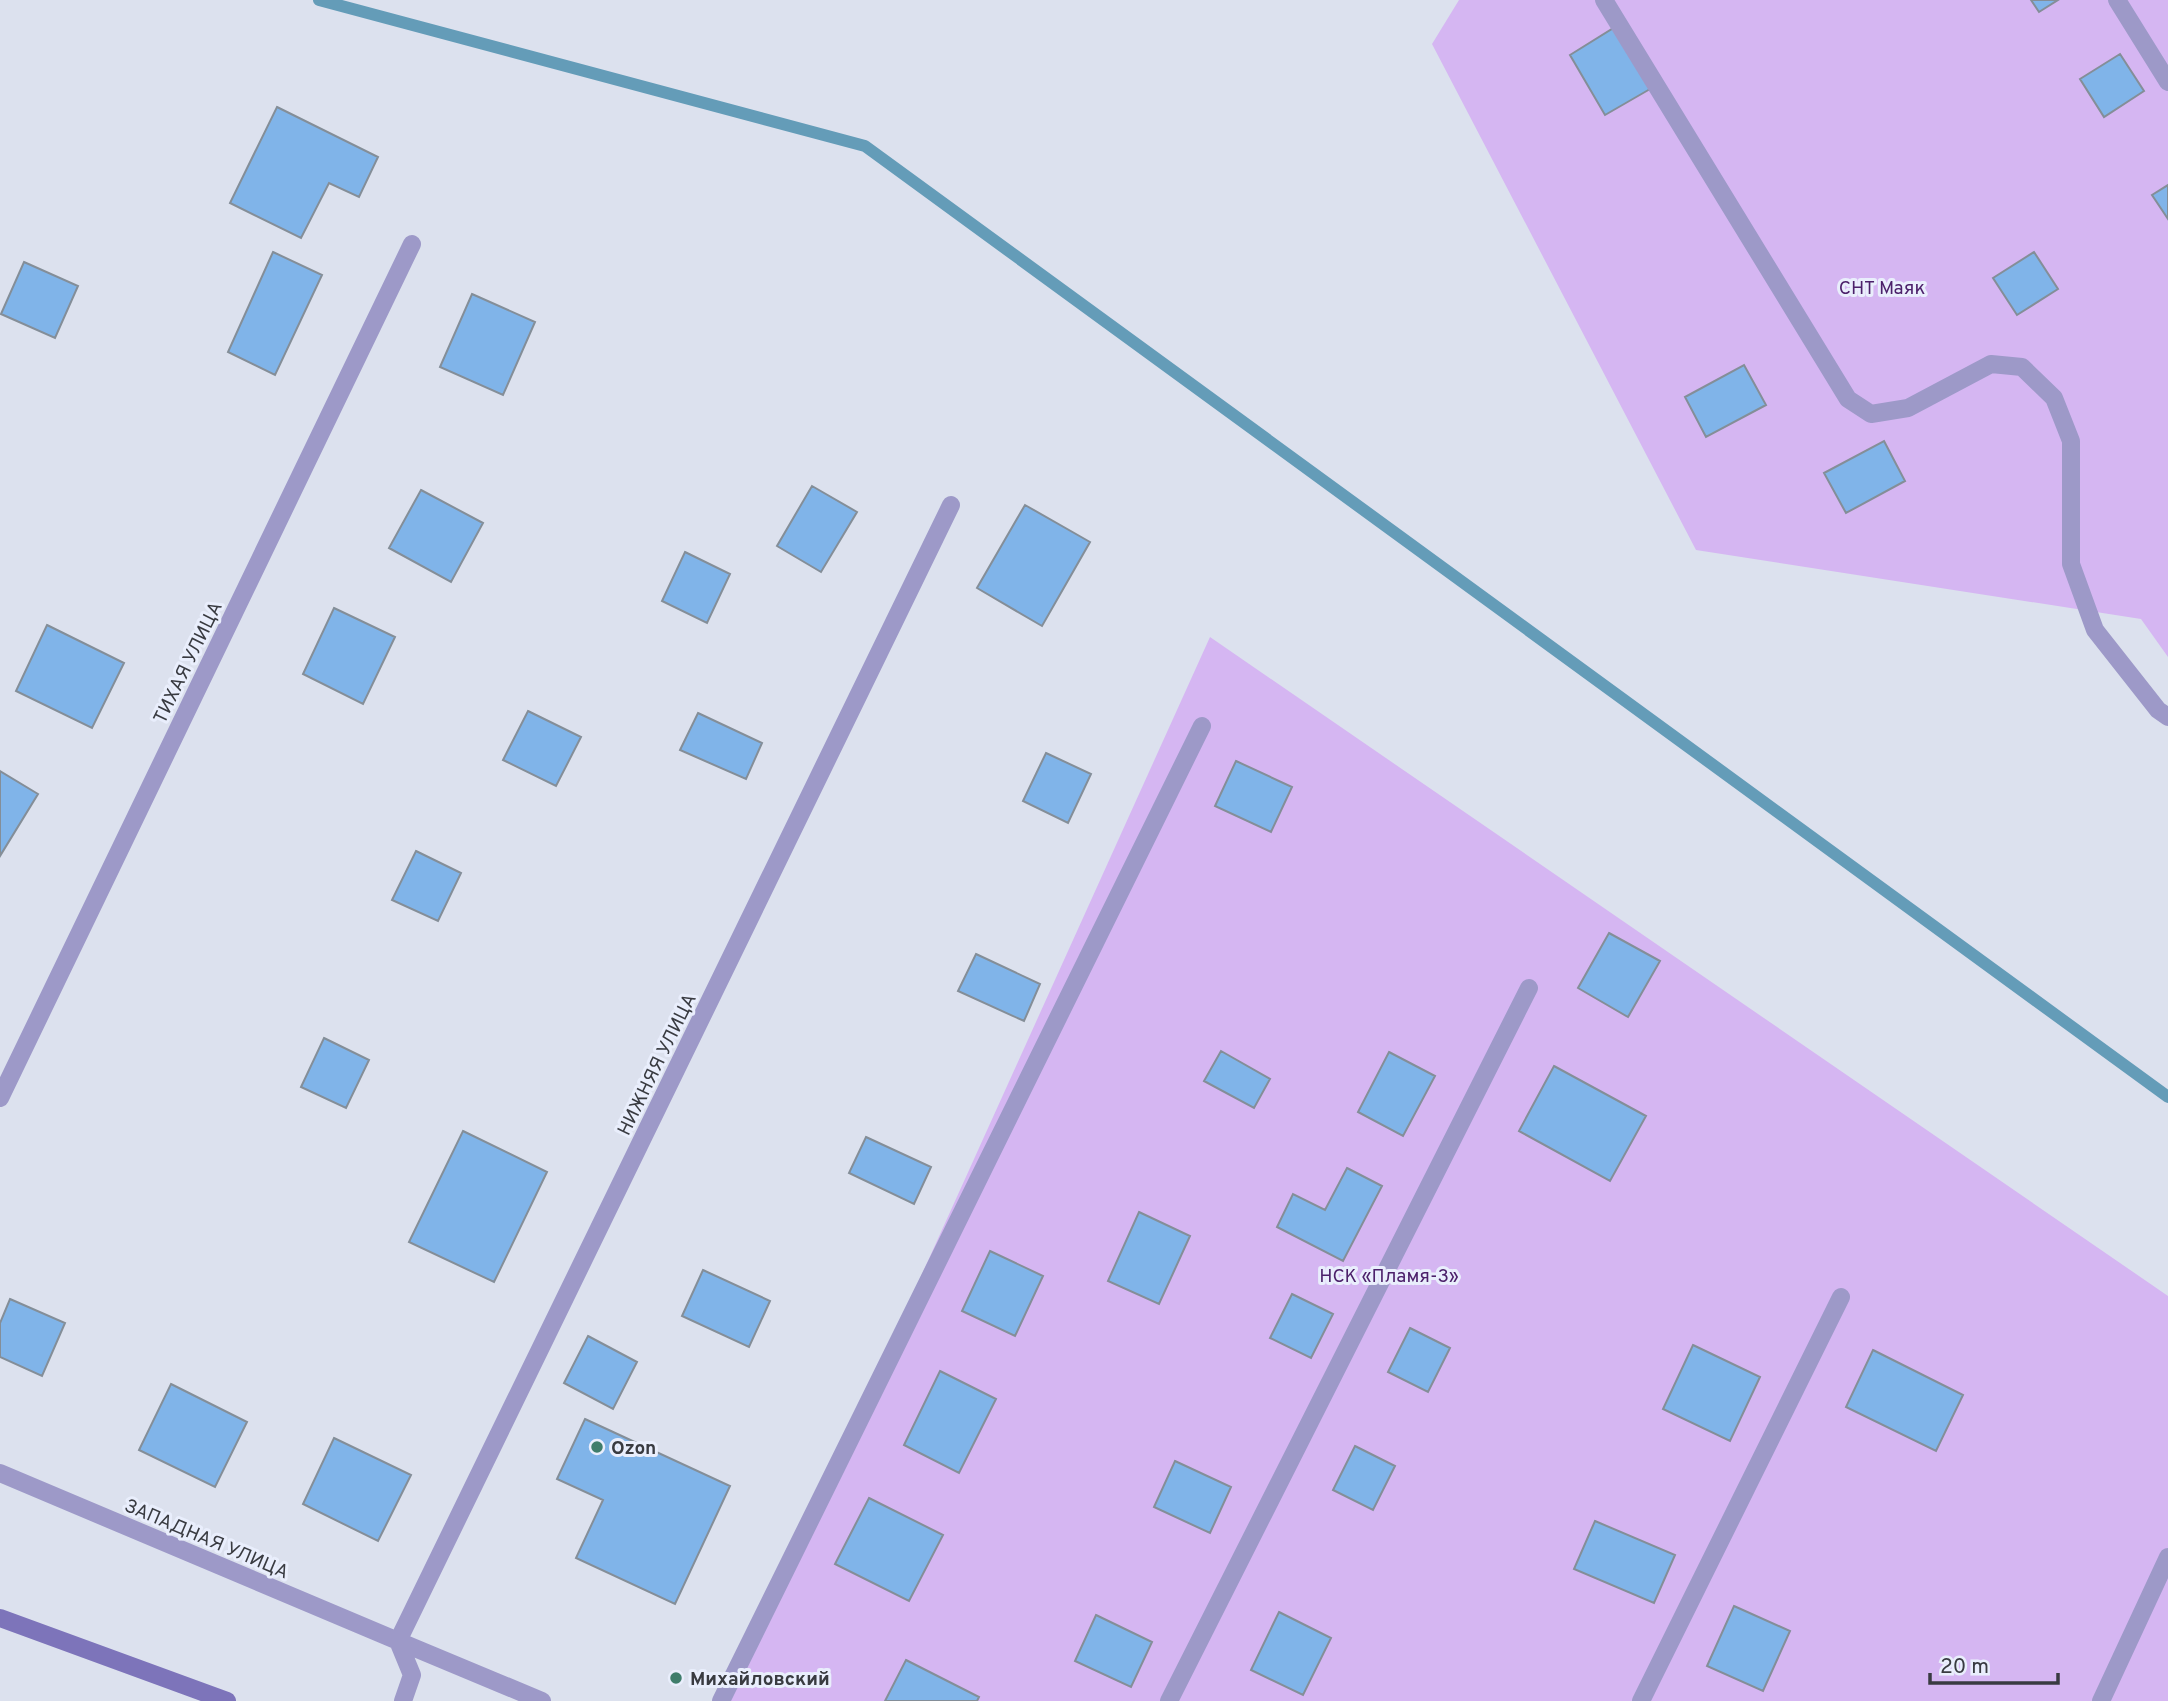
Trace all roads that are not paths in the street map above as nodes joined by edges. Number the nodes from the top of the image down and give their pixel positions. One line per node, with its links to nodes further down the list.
1 (1604, 0): 6 (street)
2 (2117, 0): 3 (street)
3 (2168, 82)
4 (412, 244): 9 (street, ТИХАЯ УЛИЦА)
5 (951, 505): 14 (street, НИЖНЯЯ УЛИЦА)
6 (2168, 717)
7 (1202, 726): 18 (street)
8 (1529, 988): 19 (street)
9 (0, 1098)
10 (1841, 1297): 20 (street)
11 (0, 1473): 14 (street, ЗАПАДНАЯ УЛИЦА)
12 (2168, 1557): 21 (street)
13 (0, 1618): 15 (street)
14 (398, 1641): 16 (street); 17 (street, ЗАПАДНАЯ УЛИЦА)
15 (227, 1701)
16 (403, 1701)
17 (542, 1701)
18 (721, 1701)
19 (1169, 1701)
20 (1641, 1701)
21 (2101, 1701)

